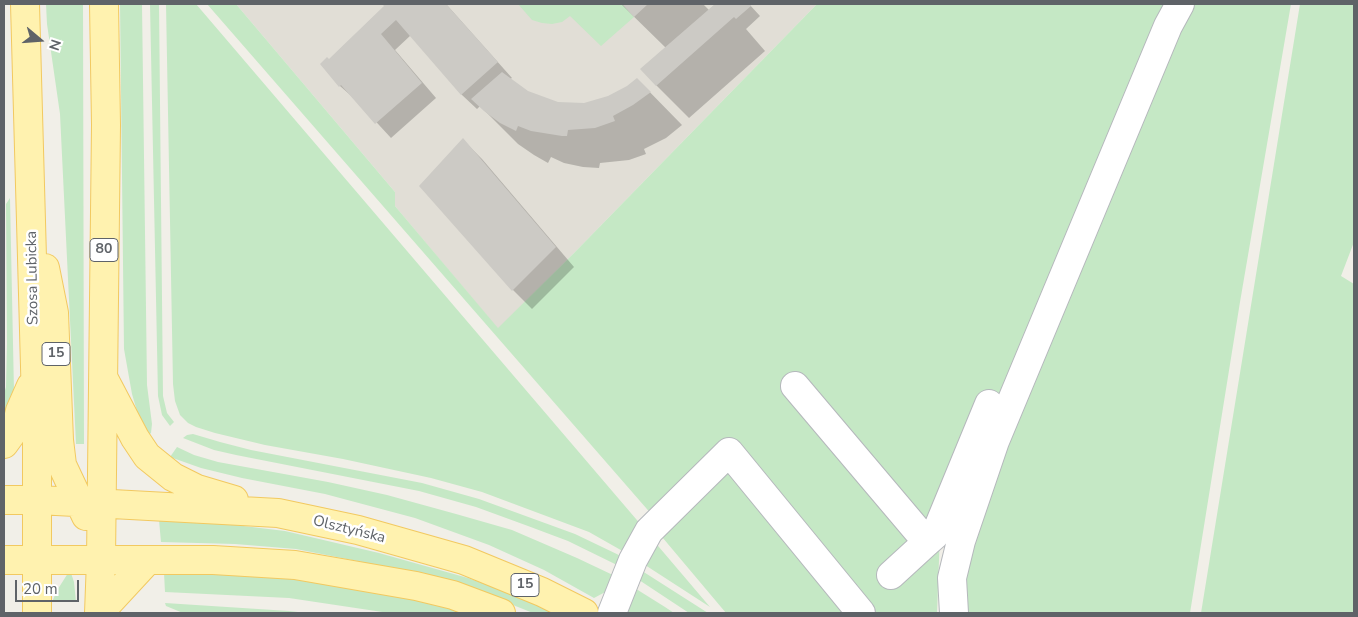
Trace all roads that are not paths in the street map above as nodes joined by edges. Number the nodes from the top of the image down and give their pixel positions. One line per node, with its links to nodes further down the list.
1 (25, 4): 4 (main road, Szosa Lubicka / 15)
2 (104, 4): 6 (main road, 80)
3 (1180, 4): 26 (street)
4 (32, 206): 5 (main road, Szosa Lubicka); 12 (main road, 15)
5 (35, 375): 9 (main road); 11 (main road, Szosa Lubicka)
6 (102, 376): 12 (main road, 80); 13 (main road, 15)
7 (795, 386): 14 (street)
8 (989, 404): 14 (street)
9 (4, 444)
10 (4, 500): 11 (main road)
11 (38, 500): 12 (main road, 15); 17 (main road, Szosa Lubicka)
12 (90, 503): 13 (main road, Olsztyńska / 15); 15 (main road, 80)
13 (278, 513): 23 (main road, Olsztyńska / 15)
14 (927, 542): 19 (street)
15 (101, 547): 17 (main road); 18 (main road); 21 (main road, 80)
16 (4, 560): 17 (main road)
17 (38, 560): 20 (main road, Szosa Lubicka)
18 (148, 560): 21 (main road); 22 (main road, 15)
19 (891, 574)
20 (37, 613)
21 (99, 613)
22 (501, 613)
23 (584, 613)
24 (612, 613): 25 (street)
25 (861, 613)
26 (954, 613)

